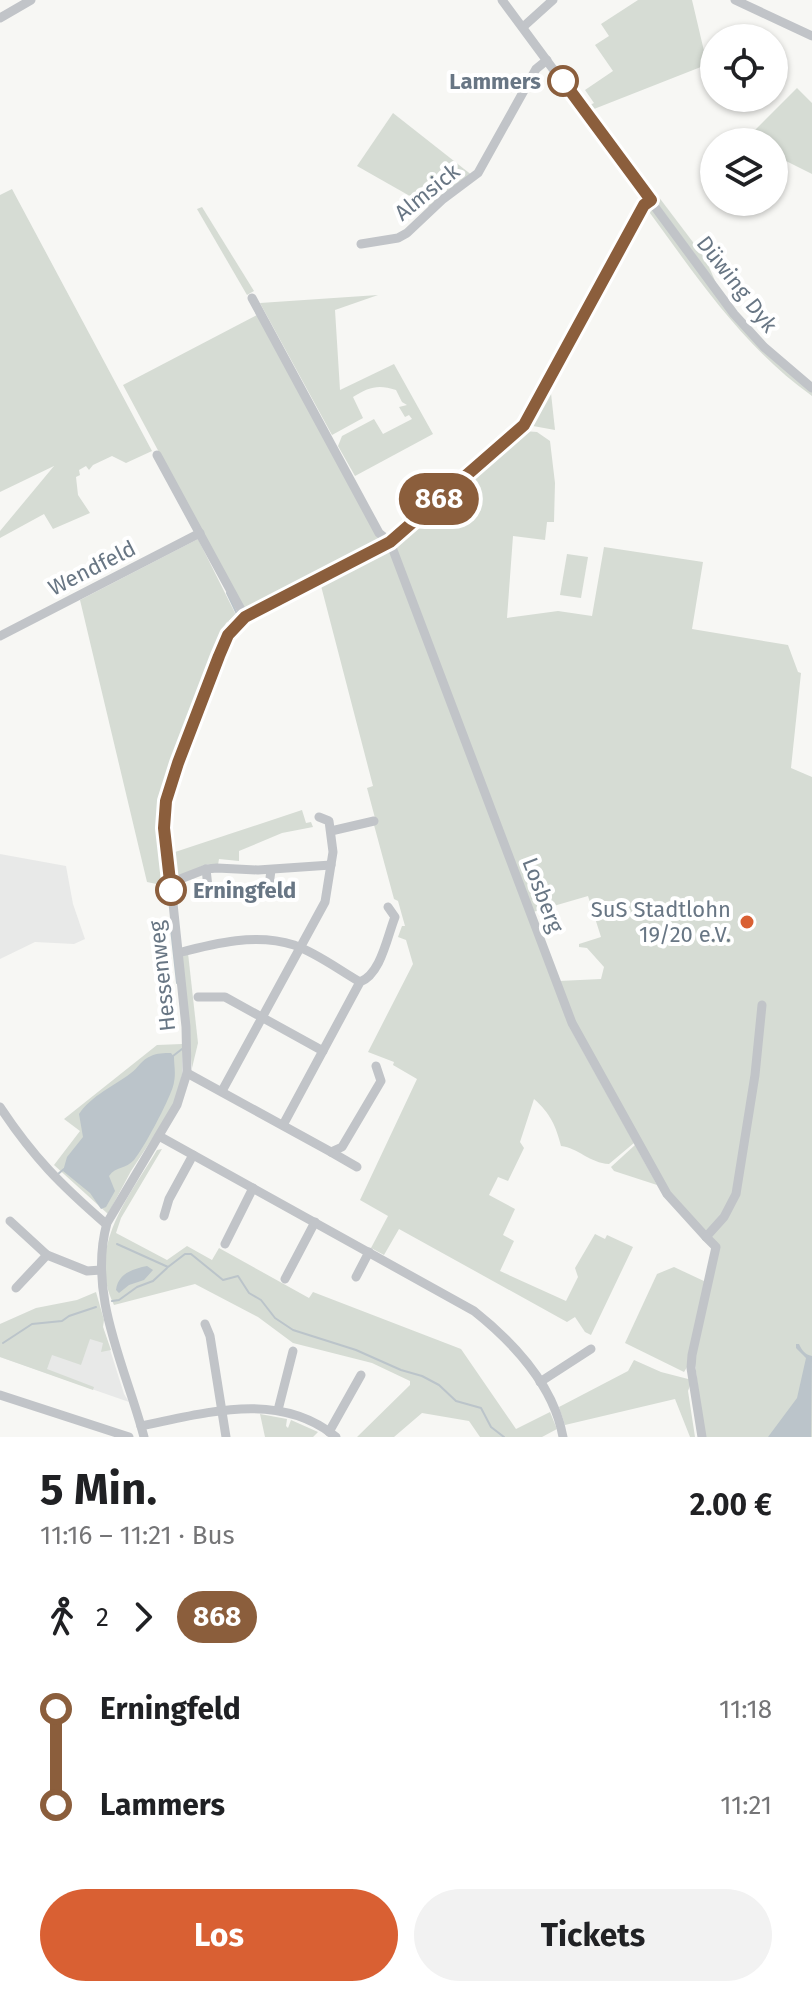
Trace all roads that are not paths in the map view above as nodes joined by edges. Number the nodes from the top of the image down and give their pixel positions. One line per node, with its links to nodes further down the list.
1 (31, 0): 5 (street)
2 (502, 0): 6 (street, Düwing Dyk)
3 (553, 0): 6 (street)
4 (735, 0): 7 (street)
5 (0, 18)
6 (523, 27): 8 (street, Düwing Dyk)
7 (812, 36)
8 (547, 60): 9 (street, Düwing Dyk); 10 (street, Almsick)
9 (651, 200): 12 (street, Düwing Dyk); 15 (street, Hessenweg)
10 (361, 244)
11 (252, 298): 15 (street)
12 (812, 388)
13 (157, 455): 14 (street)
14 (200, 533): 16 (street); 17 (street, Wendfeld)
15 (390, 542): 16 (street, Hessenweg); 49 (street, Losberg)
16 (245, 617): 24 (street, Hessenweg)
17 (0, 636)
18 (319, 817): 20 (street)
19 (374, 821): 20 (street)
20 (331, 831): 21 (street)
21 (331, 865): 23 (street); 28 (street)
22 (206, 869): 23 (street); 24 (street); 26 (street)
23 (271, 870): 25 (street)
24 (170, 883): 29 (street, Hessenweg)
25 (269, 886)
26 (208, 887)
27 (388, 907): 30 (street)
28 (301, 948): 29 (street); 30 (street); 33 (street)
29 (178, 953): 36 (street, Hessenweg)
30 (360, 982): 34 (street)
31 (198, 997): 33 (street)
32 (762, 1005): 49 (street)
33 (262, 1018): 34 (street); 37 (street)
34 (323, 1051): 39 (street)
35 (376, 1066): 41 (street)
36 (187, 1073): 37 (street); 40 (street, Hessenweg)
37 (222, 1091): 39 (street)
38 (0, 1107): 48 (street)
39 (283, 1125): 41 (street)
40 (159, 1136): 42 (street); 48 (street, Hessenweg)
41 (334, 1152): 43 (street)
42 (193, 1155): 44 (street); 45 (street)
43 (357, 1167)
44 (253, 1188): 47 (street); 50 (street)
45 (164, 1216)
46 (10, 1221): 52 (street)
47 (315, 1222): 51 (street); 55 (street)
48 (106, 1224): 53 (street, Hessenweg)
49 (706, 1237): 70 (street)
50 (225, 1244)
51 (369, 1252): 54 (street); 61 (street)
52 (47, 1255): 53 (street); 56 (street)
53 (101, 1270): 65 (street, Hessenweg)
54 (356, 1277)
55 (285, 1279)
56 (16, 1288)
57 (205, 1324): 63 (street)
58 (591, 1349): 61 (street)
59 (293, 1351): 64 (street)
60 (361, 1375): 66 (street)
61 (540, 1382): 69 (street)
62 (0, 1395): 67 (street)
63 (221, 1410): 64 (street); 65 (street); 68 (street)
64 (278, 1410): 66 (street)
65 (142, 1432)
66 (333, 1434)
67 (129, 1437)
68 (226, 1437)
69 (563, 1437)
70 (702, 1437)

